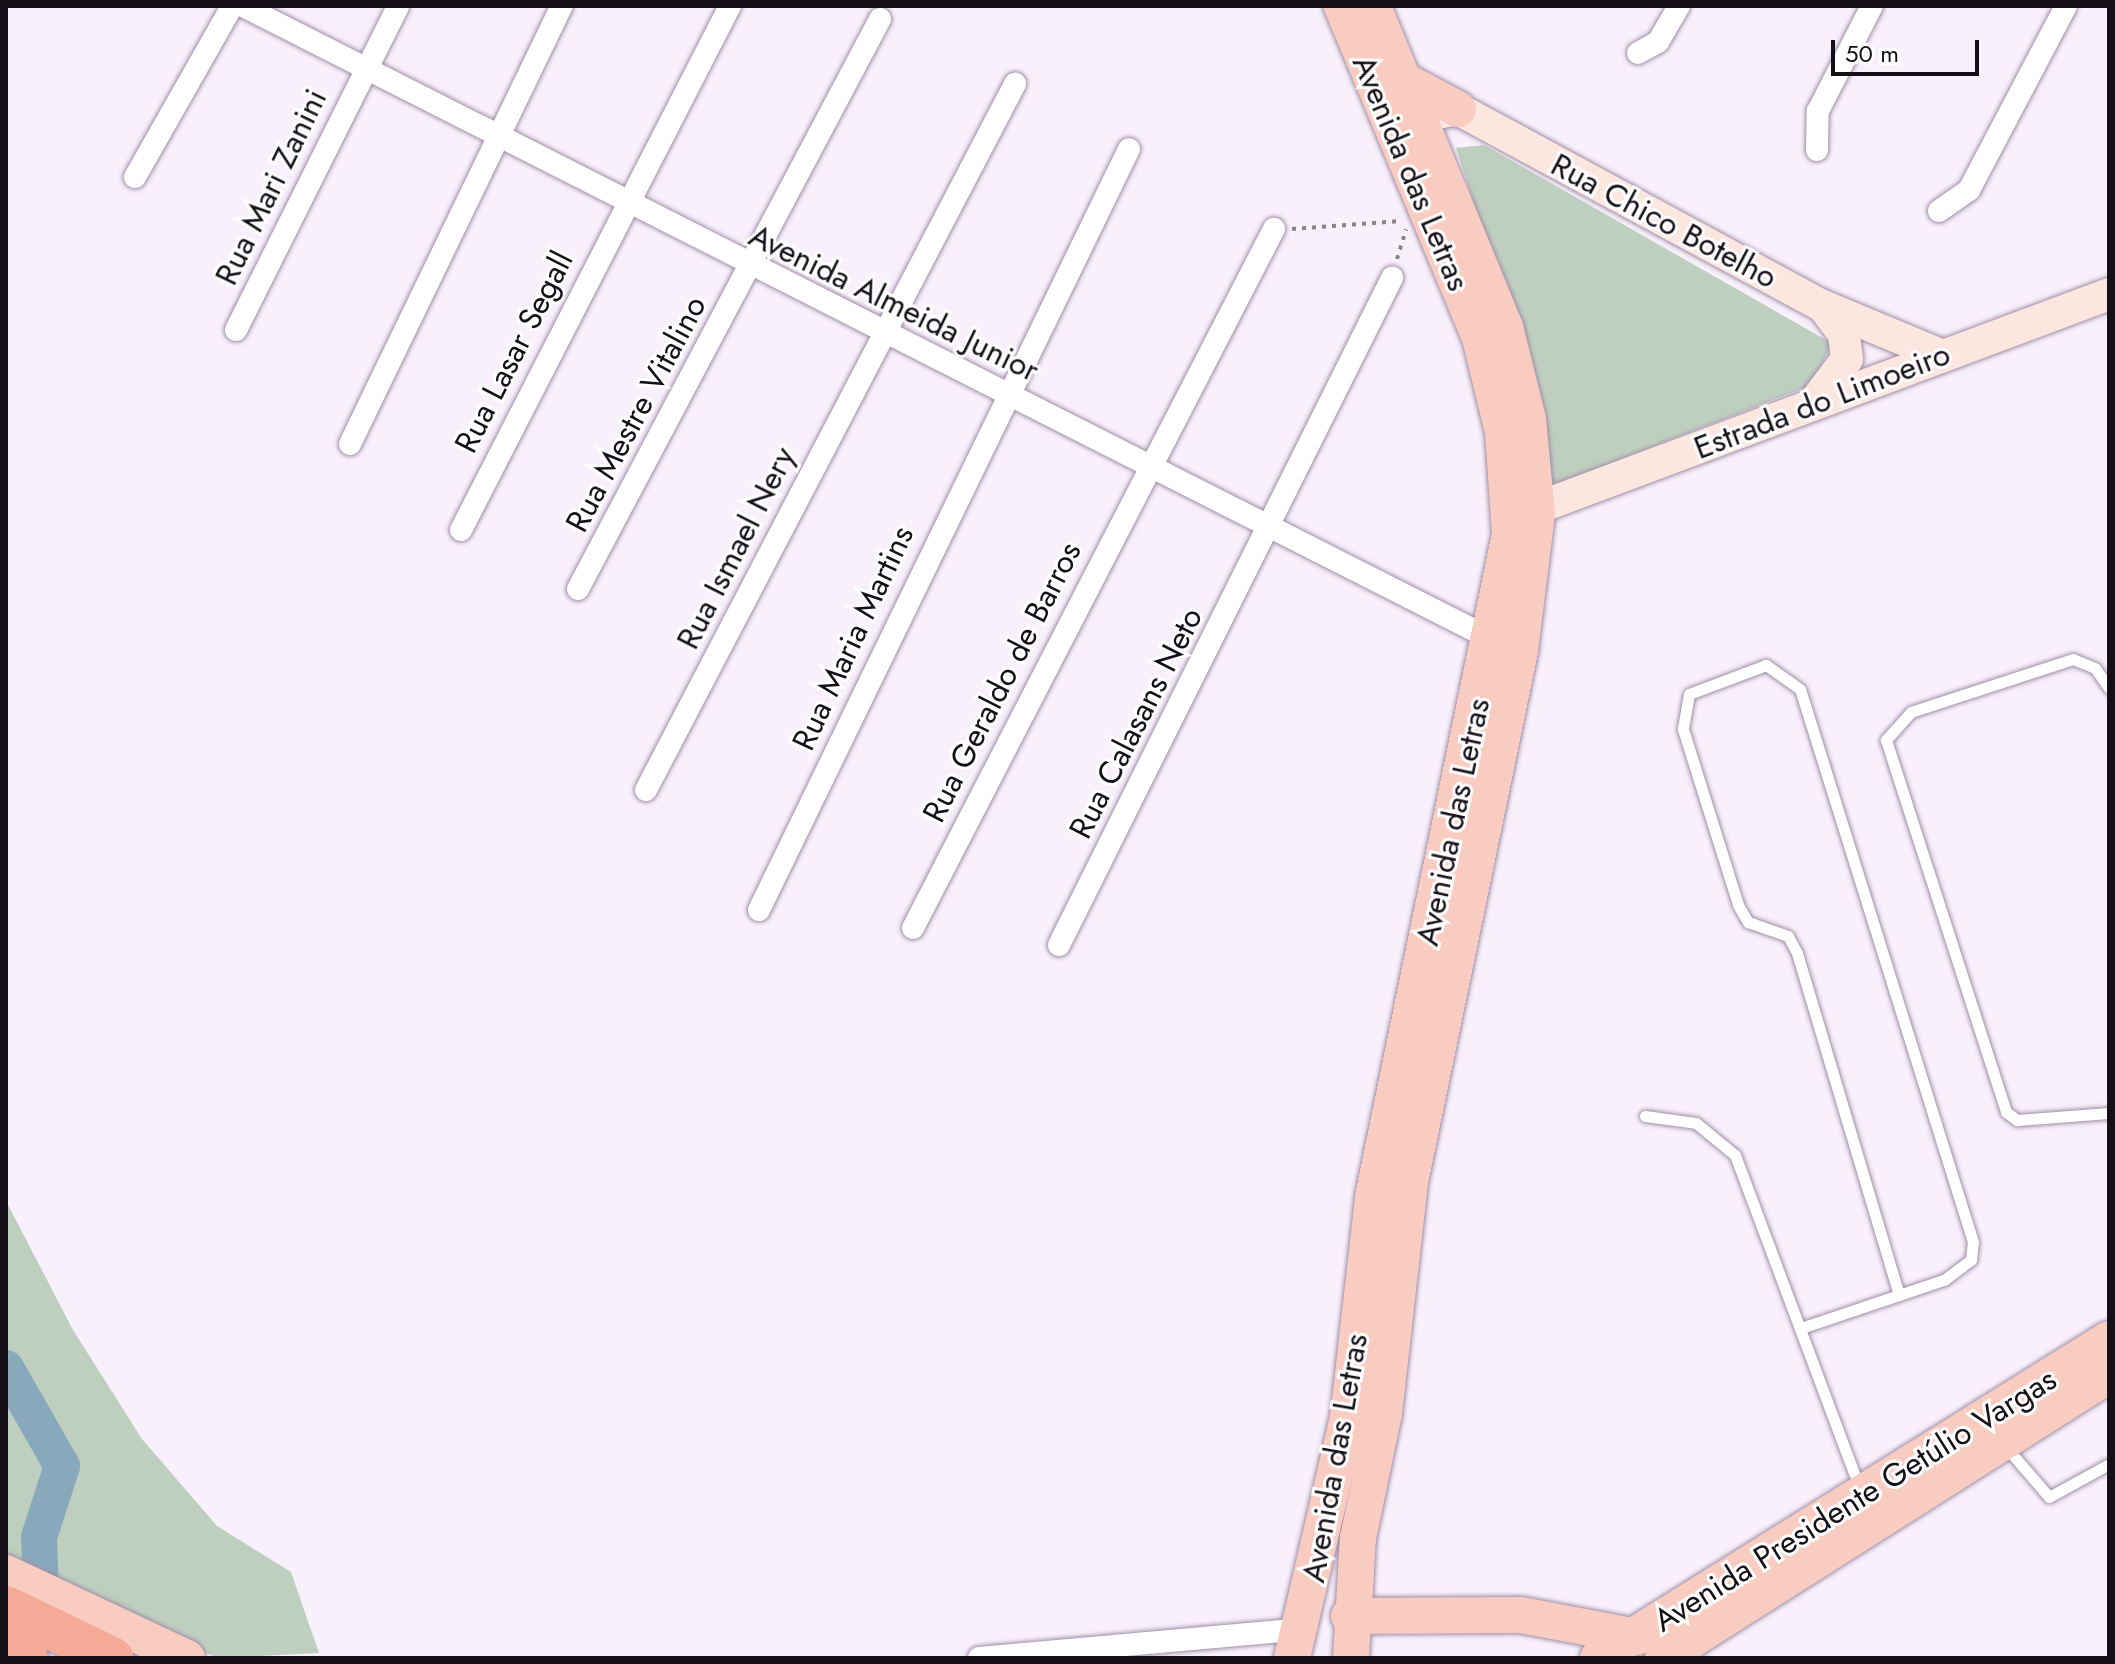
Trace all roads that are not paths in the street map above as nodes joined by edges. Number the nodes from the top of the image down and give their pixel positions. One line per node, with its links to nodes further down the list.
1 (232, 6): 21 (street)
2 (243, 6): 13 (street, Avenida Almeida Junior)
3 (398, 6): 13 (street, Rua Mari Zanini)
4 (562, 6): 18 (street)
5 (730, 6): 22 (street, Rua Lasar Segall)
6 (1342, 6): 17 (main road, Avenida das Letras)
7 (1373, 6): 14 (main road, Avenida das Letras)
8 (1679, 6): 12 (street)
9 (1872, 6): 20 (street)
10 (2066, 6): 23 (street)
11 (880, 19): 25 (street, Rua Mestre Vitalino)
12 (1638, 53)
13 (362, 72): 18 (street, Avenida Almeida Junior); 29 (street, Rua Mari Zanini)
14 (1398, 77): 16 (main road); 17 (main road, Avenida das Letras)
15 (1015, 84): 30 (street, Rua Ismael Nery)
16 (1458, 109): 17 (main road); 28 (main road, Rua Chico Botelho)
17 (1405, 130): 36 (main road, Avenida das Letras); 36 (main road, Avenida das Letras)
18 (493, 138): 22 (street, Avenida Almeida Junior); 34 (street)
19 (1129, 149): 32 (street, Rua Maria Martins)
20 (1817, 150)
21 (135, 177)
22 (625, 203): 25 (street, Avenida Almeida Junior); 38 (street, Rua Lasar Segall)
23 (1939, 211)
24 (1274, 229): 35 (street, Rua Geraldo de Barros)
25 (750, 269): 30 (street, Avenida Almeida Junior); 39 (street, Rua Mestre Vitalino)
26 (1392, 278): 37 (street, Rua Calasans Neto)
27 (2109, 294): 31 (main road, Estrada do Limoeiro)
28 (1823, 306): 31 (main road, Rua Chico Botelho); 33 (main road)
29 (236, 330)
30 (883, 334): 32 (street, Avenida Almeida Junior); 42 (street, Rua Ismael Nery)
31 (1941, 355): 33 (main road, Estrada do Limoeiro)
32 (1008, 395): 35 (street, Avenida Almeida Junior); 43 (street, Rua Maria Martins)
33 (1814, 402): 36 (main road, Estrada do Limoeiro)
34 (350, 444)
35 (1148, 465): 37 (street, Avenida Almeida Junior); 44 (street, Rua Geraldo de Barros)
36 (1524, 516): 40 (main road, Avenida das Letras)
37 (1270, 529): 40 (street, Avenida Almeida Junior); 45 (street, Rua Calasans Neto)
38 (461, 530)
39 (578, 589)
40 (1506, 646): 58 (main road, Avenida das Letras); 60 (main road, Avenida das Letras)
41 (2109, 688): 46 (lane)
42 (646, 790)
43 (759, 910)
44 (913, 928)
45 (1059, 945)
46 (2109, 1113)
47 (1645, 1116): 49 (lane)
48 (1899, 1295): 48 (lane); 49 (lane)
49 (1801, 1328): 54 (lane)
50 (2109, 1339): 55 (main road, Avenida Presidente Getúlio Vargas)
51 (2109, 1375): 52 (main road, Avenida Presidente Getúlio Vargas)
52 (2002, 1442): 53 (lane); 55 (main road, Avenida Presidente Getúlio Vargas)
53 (2109, 1464)
54 (1854, 1474)
55 (1848, 1522): 62 (main road, Avenida Presidente Getúlio Vargas)
56 (6, 1573): 59 (main road)
57 (6, 1607): 59 (highway)
58 (1349, 1616): 62 (main road); 67 (main road, Avenida das Letras)
59 (74, 1621): 64 (highway); 65 (main road)
60 (1297, 1644): 66 (street)
61 (6, 1648): 63 (highway)
62 (1650, 1648): 68 (main road, Avenida Presidente Getúlio Vargas)
63 (27, 1658)
64 (112, 1658)
65 (187, 1658)
66 (979, 1658)
67 (1351, 1658)
68 (1598, 1658)

